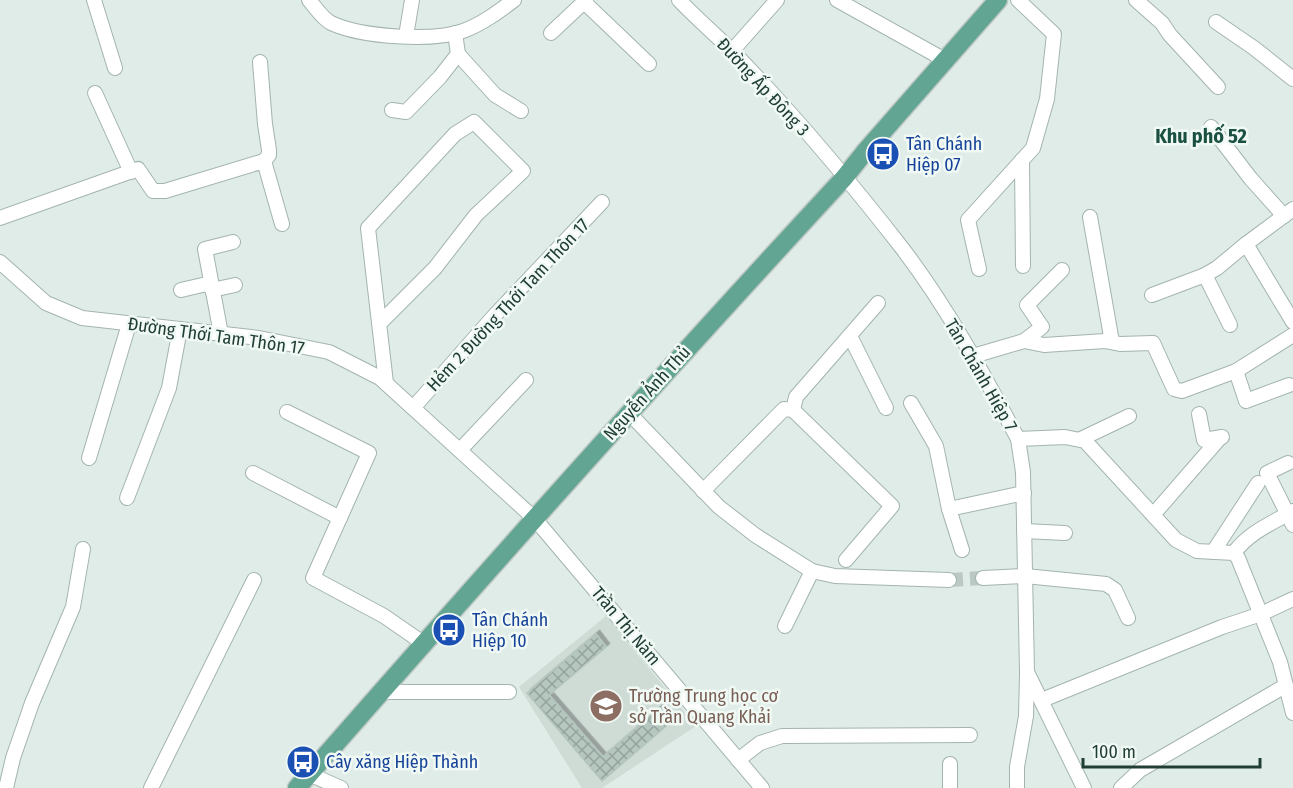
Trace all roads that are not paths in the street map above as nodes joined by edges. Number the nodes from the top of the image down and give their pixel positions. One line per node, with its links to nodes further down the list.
1 (94, 0): 21 (street)
2 (309, 0): 15 (street)
3 (412, 0): 15 (street)
4 (514, 0): 13 (street)
5 (777, 0): 16 (street)
6 (837, 0): 18 (street)
7 (998, 0): 18 (main road, Nguyễn Ảnh Thủ)
8 (1018, 0): 29 (street)
9 (1136, 0): 23 (street)
10 (585, 1): 14 (street); 20 (street)
11 (684, 2): 16 (street, Đường Ấp Đông 3)
12 (1216, 22): 22 (street)
13 (455, 33): 15 (street); 17 (street)
14 (551, 33)
15 (406, 36)
16 (732, 51): 31 (street, Đường Ấp Đông 3)
17 (458, 54): 25 (street); 26 (street)
18 (945, 60): 31 (main road, Nguyễn Ảnh Thủ)
19 (260, 62): 28 (street)
20 (649, 64)
21 (115, 68)
22 (1293, 80)
23 (1218, 87)
24 (95, 93): 30 (street)
25 (392, 110)
26 (521, 111)
27 (1211, 127): 33 (street)
28 (264, 160): 30 (street); 36 (street)
29 (1023, 160): 40 (street); 41 (street)
30 (130, 172): 35 (street)
31 (844, 177): 59 (street, Tân Chánh Hiệp 7); 69 (main road, Nguyễn Ảnh Thủ)
32 (602, 202): 65 (street, Hẻm 2 Đường Thới Tam Thôn 17)
33 (1288, 213): 38 (street)
34 (1090, 217): 58 (street)
35 (0, 218)
36 (282, 224)
37 (233, 242): 45 (street)
38 (1246, 244): 43 (street); 49 (street)
39 (0, 262): 51 (street, Đường Thới Tam Thôn 17)
40 (1023, 266)
41 (979, 268)
42 (1062, 270): 57 (street)
43 (1205, 275): 47 (street); 52 (street)
44 (235, 285): 45 (street)
45 (212, 286): 46 (street); 54 (street)
46 (181, 290)
47 (1152, 294)
48 (878, 303): 56 (street)
49 (1293, 322)
50 (380, 323): 50 (street); 62 (street)
51 (129, 324): 53 (street, Đường Thới Tam Thôn 17); 75 (street)
52 (1230, 325)
53 (180, 329): 54 (street, Đường Thới Tam Thôn 17); 81 (street)
54 (221, 334): 62 (street, Đường Thới Tam Thôn 17)
55 (1293, 335): 60 (street)
56 (850, 336): 66 (street); 67 (street)
57 (1024, 341): 58 (street); 59 (street)
58 (1112, 342): 60 (street)
59 (974, 356): 72 (street, Tân Chánh Hiệp 7)
60 (1236, 371): 63 (street)
61 (526, 380): 74 (street)
62 (386, 383): 65 (street, Đường Thới Tam Thôn 17)
63 (1290, 385)
64 (911, 403): 82 (street)
65 (413, 408): 74 (street, Đường Thới Tam Thôn 17)
66 (886, 408)
67 (793, 410): 79 (street); 93 (street)
68 (287, 412): 85 (street)
69 (629, 413): 79 (street); 86 (main road, Nguyễn Ảnh Thủ)
70 (1199, 414): 83 (street)
71 (1129, 416): 73 (street)
72 (1018, 439): 73 (street, Tân Chánh Hiệp 7); 80 (street)
73 (1081, 439): 83 (street)
74 (460, 450): 86 (street, Đường Thới Tam Thôn 17)
75 (89, 458)
76 (1288, 463): 84 (street)
77 (253, 473): 85 (street)
78 (1258, 483): 91 (street)
79 (703, 491): 94 (street)
80 (1024, 493): 82 (street); 87 (street)
81 (128, 498)
82 (949, 509): 90 (street)
83 (1153, 515): 91 (street)
84 (1291, 517): 92 (street)
85 (340, 518): 103 (street)
86 (535, 519): 103 (main road, Nguyễn Ảnh Thủ); 112 (street, Trần Thị Năm)
87 (1024, 531): 88 (street); 95 (street)
88 (1065, 533)
89 (83, 549): 116 (street)
90 (962, 550)
91 (1213, 552): 92 (street)
92 (1234, 553): 100 (street)
93 (846, 560)
94 (812, 571): 98 (street); 102 (street)
95 (1025, 576): 96 (street); 101 (street); 105 (street)
96 (983, 578)
97 (254, 580): 117 (street)
98 (949, 580)
99 (1293, 599): 100 (street)
100 (1260, 614): 104 (street); 109 (street)
101 (1128, 618)
102 (785, 626)
103 (423, 643): 107 (main road, Nguyễn Ảnh Thủ)
104 (1287, 661): 106 (street)
105 (1027, 672): 109 (street); 121 (street)
106 (1285, 686): 110 (street); 123 (street)
107 (381, 692): 108 (street); 114 (main road, Nguyễn Ảnh Thủ)
108 (509, 692)
109 (1042, 700): 122 (street)
110 (1293, 713)
111 (970, 735): 112 (street)
112 (738, 760): 115 (street, Trần Thị Năm)
113 (950, 764): 120 (street)
114 (309, 774): 118 (main road, Nguyễn Ảnh Thủ); 119 (street)
115 (754, 786)
116 (6, 788)
117 (151, 788)
118 (297, 788)
119 (342, 788)
120 (950, 788)
121 (1017, 788)
122 (1084, 788)
123 (1121, 788)

